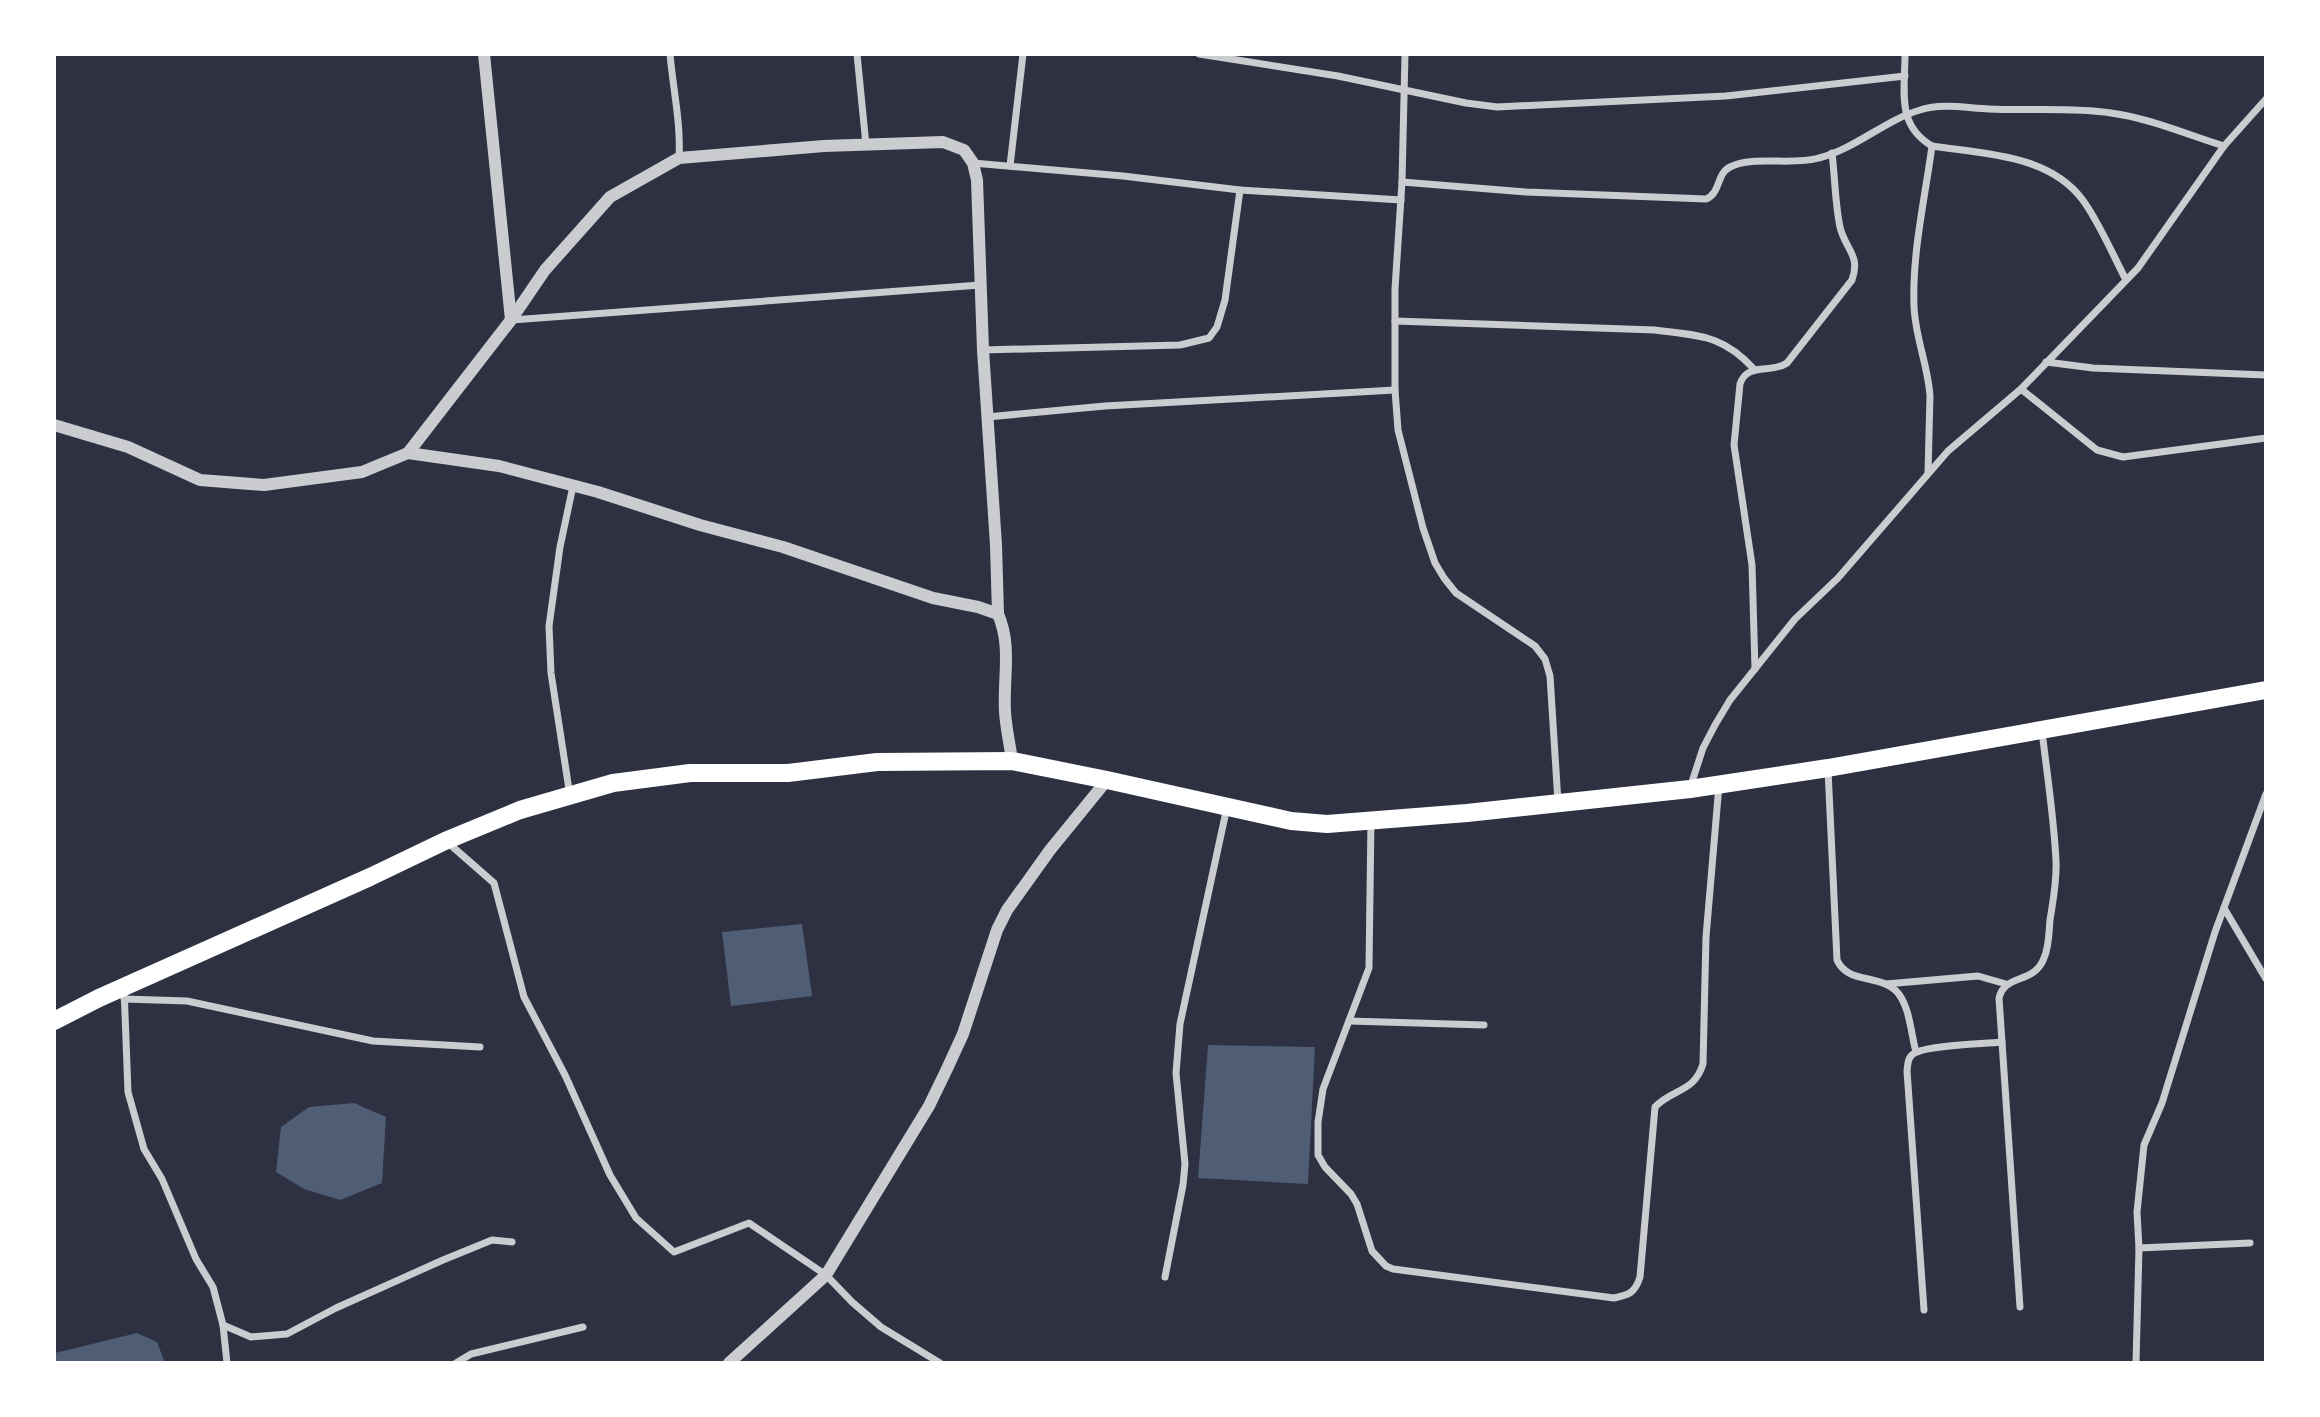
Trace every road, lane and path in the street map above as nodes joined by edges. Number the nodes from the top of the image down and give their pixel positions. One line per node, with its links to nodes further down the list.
1 (484, 54): 24 (street)
2 (670, 54): 16 (street)
3 (857, 54): 12 (street)
4 (1023, 54): 18 (street)
5 (1199, 54): 9 (street)
6 (1405, 54): 9 (street)
7 (1905, 54): 8 (street)
8 (1905, 76): 9 (street); 11 (street)
9 (1404, 90): 19 (street)
10 (2266, 99): 14 (street)
11 (1905, 116): 13 (street); 14 (street); 15 (street)
12 (866, 145): 16 (street); 17 (street)
13 (1933, 146): 22 (street); 36 (street)
14 (2224, 146): 22 (street)
15 (1832, 153): 19 (street); 28 (street)
16 (679, 158): 24 (street)
17 (973, 163): 18 (street); 23 (street)
18 (1010, 166): 20 (street)
19 (1402, 182): 21 (street)
20 (1240, 190): 21 (street); 26 (street)
21 (1401, 200): 25 (street)
22 (2126, 279): 27 (street)
23 (980, 285): 24 (street); 26 (street)
24 (512, 320): 35 (street)
25 (1395, 321): 28 (street); 31 (street)
26 (983, 350): 32 (street)
27 (2046, 362): 29 (street); 30 (street)
28 (1754, 369): 39 (street)
29 (2266, 375)
30 (2021, 389): 34 (street); 36 (street)
31 (1395, 390): 32 (street); 49 (street)
32 (987, 417): 38 (street)
33 (54, 425): 35 (street)
34 (2266, 438)
35 (408, 453): 37 (street)
36 (1928, 473): 39 (street)
37 (573, 486): 38 (street); 48 (street)
38 (998, 614): 42 (street)
39 (1755, 669): 46 (street)
40 (2266, 690): 41 (main road)
41 (2042, 730): 43 (main road); 56 (street)
42 (1012, 761): 44 (main road); 48 (main road)
43 (1828, 768): 45 (main road); 55 (street)
44 (1107, 780): 50 (main road); 67 (street)
45 (1719, 785): 46 (main road); 59 (street)
46 (1690, 789): 49 (main road)
47 (2266, 794): 53 (street)
48 (570, 796): 52 (main road)
49 (1558, 803): 51 (main road)
50 (1227, 807): 51 (main road); 68 (street)
51 (1371, 820): 59 (street)
52 (445, 841): 57 (main road); 67 (street)
53 (2224, 908): 54 (street); 66 (street)
54 (2266, 979)
55 (1885, 984): 56 (street); 63 (street)
56 (2006, 984): 61 (street)
57 (124, 993): 58 (main road); 62 (street); 71 (street)
58 (54, 1021)
59 (1349, 1021): 60 (street)
60 (1484, 1025)
61 (2002, 1042): 63 (street); 69 (street)
62 (480, 1047)
63 (1916, 1052): 70 (street)
64 (512, 1242): 71 (street)
65 (2250, 1243): 66 (street)
66 (2139, 1248): 77 (street)
67 (826, 1275): 75 (street); 76 (street)
68 (1165, 1278)
69 (2020, 1307)
70 (1924, 1310)
71 (223, 1325): 73 (street)
72 (583, 1328): 74 (street)
73 (227, 1363)
74 (456, 1363)
75 (729, 1363)
76 (940, 1363)
77 (2136, 1363)

